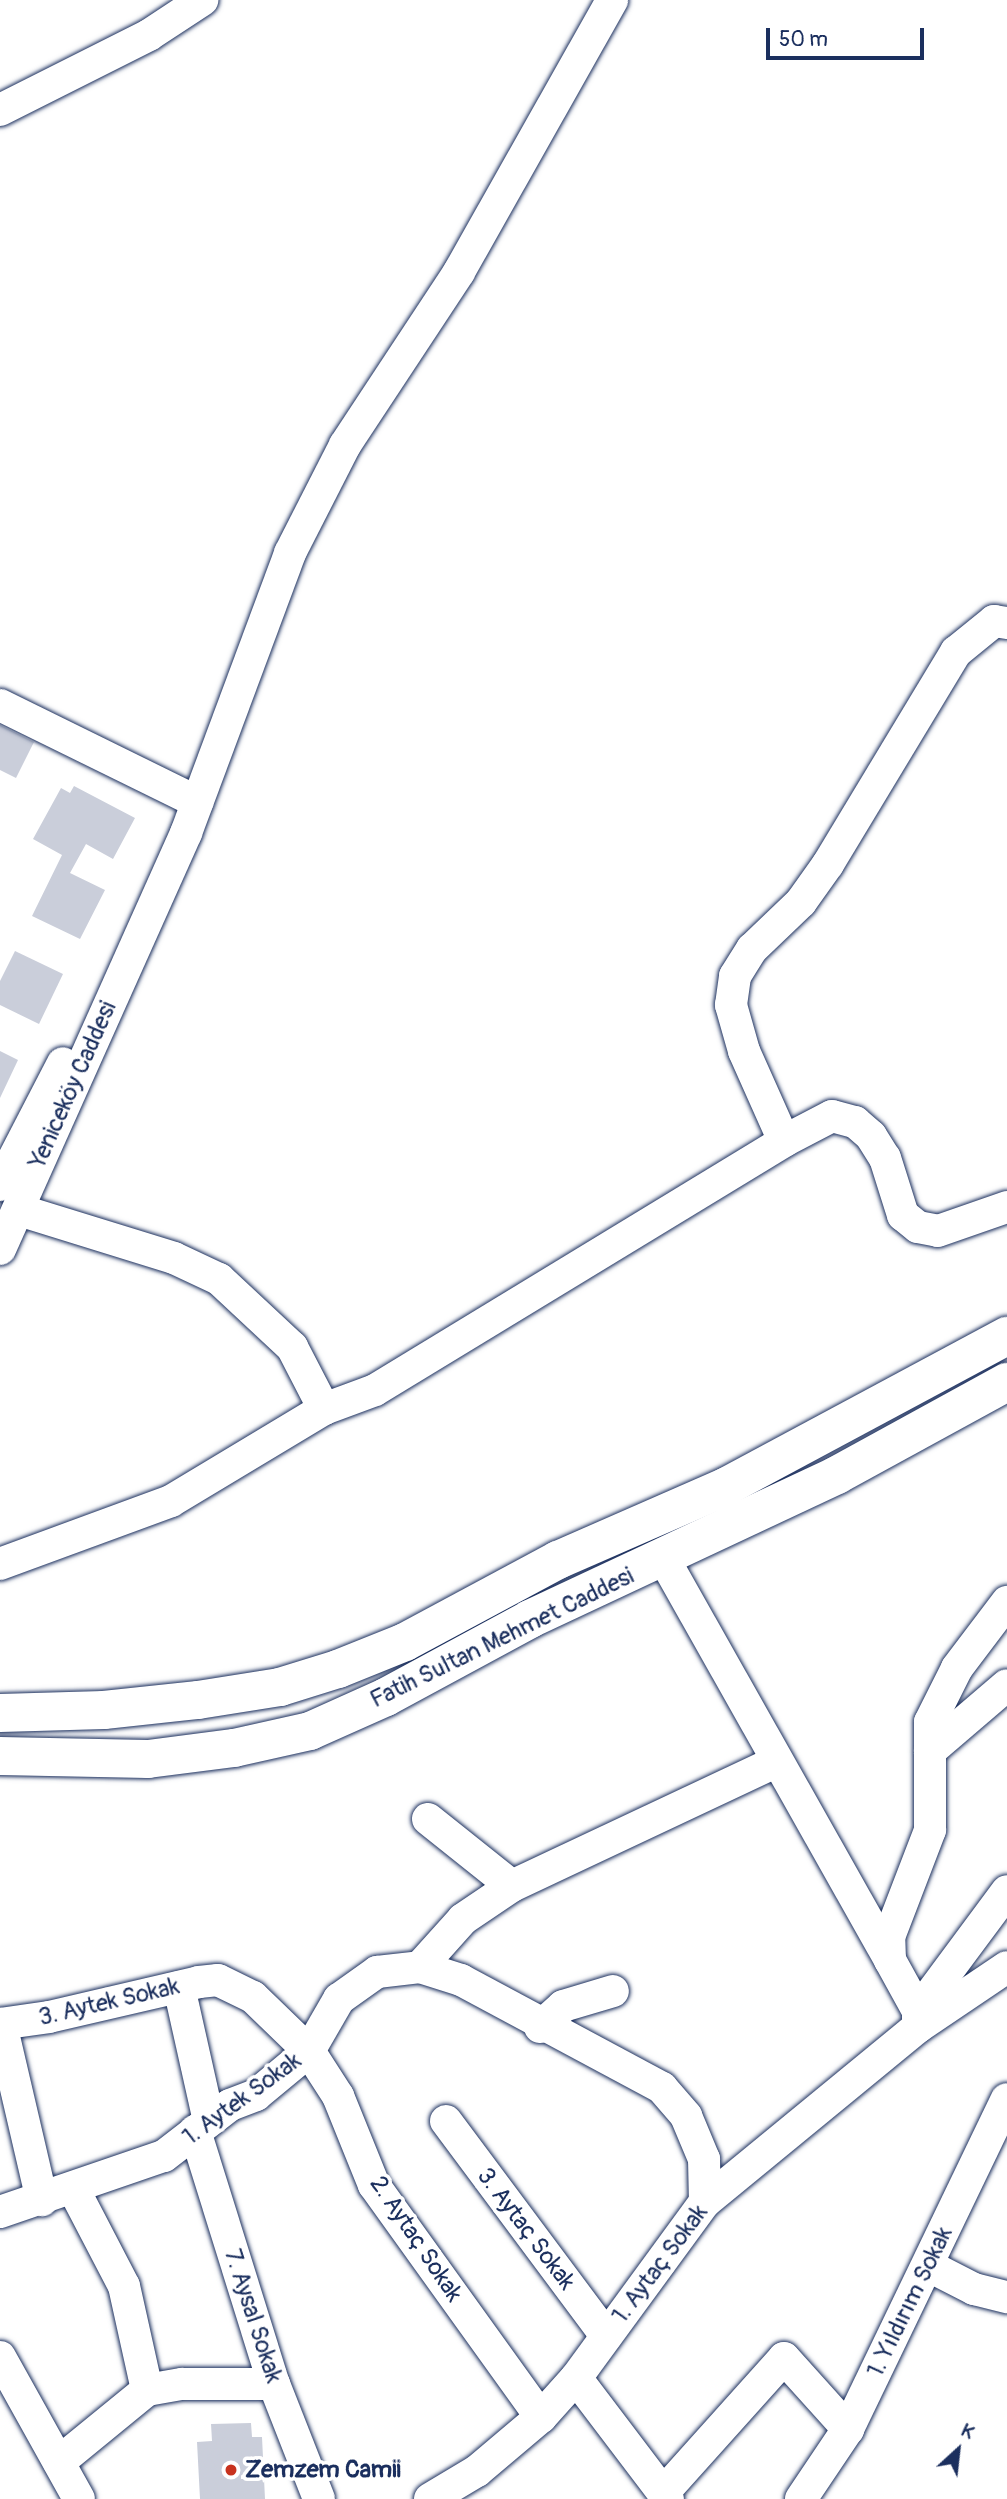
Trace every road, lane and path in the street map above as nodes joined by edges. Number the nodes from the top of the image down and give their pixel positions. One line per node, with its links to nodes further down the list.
1 (202, 0): 3 (street)
2 (612, 0): 6 (street)
3 (0, 110)
4 (1007, 623): 8 (street)
5 (0, 705): 6 (street)
6 (197, 802): 7 (street)
7 (118, 983): 9 (street, Yeniceköy Caddesi); 11 (street, Yeniceköy Caddesi)
8 (783, 1141): 10 (street); 15 (street)
9 (0, 1185)
10 (1007, 1207)
11 (19, 1210): 12 (street, Yeniceköy Caddesi); 15 (street)
12 (0, 1249)
13 (1007, 1336): 21 (main road, Fatih Sultan Mehmet Caddesi)
14 (1007, 1382): 16 (main road, Fatih Sultan Mehmet Caddesi)
15 (324, 1409): 17 (street)
16 (664, 1559): 23 (main road, Fatih Sultan Mehmet Caddesi); 24 (street)
17 (0, 1564)
18 (1007, 1602): 19 (street)
19 (974, 1649): 20 (street); 22 (street)
20 (1007, 1684): 22 (street)
21 (0, 1713)
22 (930, 1751): 28 (street)
23 (0, 1756)
24 (776, 1762): 26 (street); 28 (street)
25 (428, 1819): 26 (street)
26 (512, 1886): 29 (street)
27 (1007, 1891): 34 (street)
28 (890, 1960): 34 (street)
29 (420, 1967): 36 (street); 37 (street, 1. Aytek Sokak)
30 (1007, 1967): 34 (street, 1. Aytaç Sokak)
31 (218, 1980): 32 (street, 3. Aytek Sokak); 37 (street, 2. Aytaç Sokak)
32 (179, 1987): 35 (street, 3. Aytek Sokak); 40 (street, 7. Aysal Sokak)
33 (613, 1991): 36 (street)
34 (918, 2019): 43 (street, 1. Aytaç Sokak)
35 (1, 2024): 42 (street)
36 (540, 2026): 43 (street)
37 (309, 2051): 40 (street, 1. Aytek Sokak); 52 (street, 2. Aytaç Sokak)
38 (1007, 2099): 45 (street, 1. Yıldırım Sokak)
39 (446, 2122): 47 (street, 3. Aytaç Sokak)
40 (202, 2126): 41 (street, 1. Aytek Sokak); 50 (street, 7. Aysal Sokak)
41 (73, 2188): 42 (street, 1. Aytek Sokak); 51 (street)
42 (42, 2200): 44 (street, 1. Aytek Sokak)
43 (705, 2202): 47 (street, 1. Aytaç Sokak)
44 (0, 2212)
45 (929, 2266): 46 (street); 53 (street, 1. Yıldırım Sokak)
46 (1007, 2297)
47 (606, 2336): 49 (street, 1. Aytaç Sokak)
48 (0, 2357): 54 (street)
49 (576, 2378): 52 (street, 1. Aytaç Sokak); 55 (street)
50 (274, 2384): 51 (street); 57 (street, 7. Aysal Sokak)
51 (147, 2390): 54 (street)
52 (541, 2417): 58 (street, 1. Aytaç Sokak)
53 (848, 2429): 55 (street); 59 (street, 1. Yıldırım Sokak)
54 (59, 2462): 56 (street)
55 (665, 2496)
56 (79, 2499)
57 (319, 2499)
58 (430, 2499)
59 (801, 2499)

